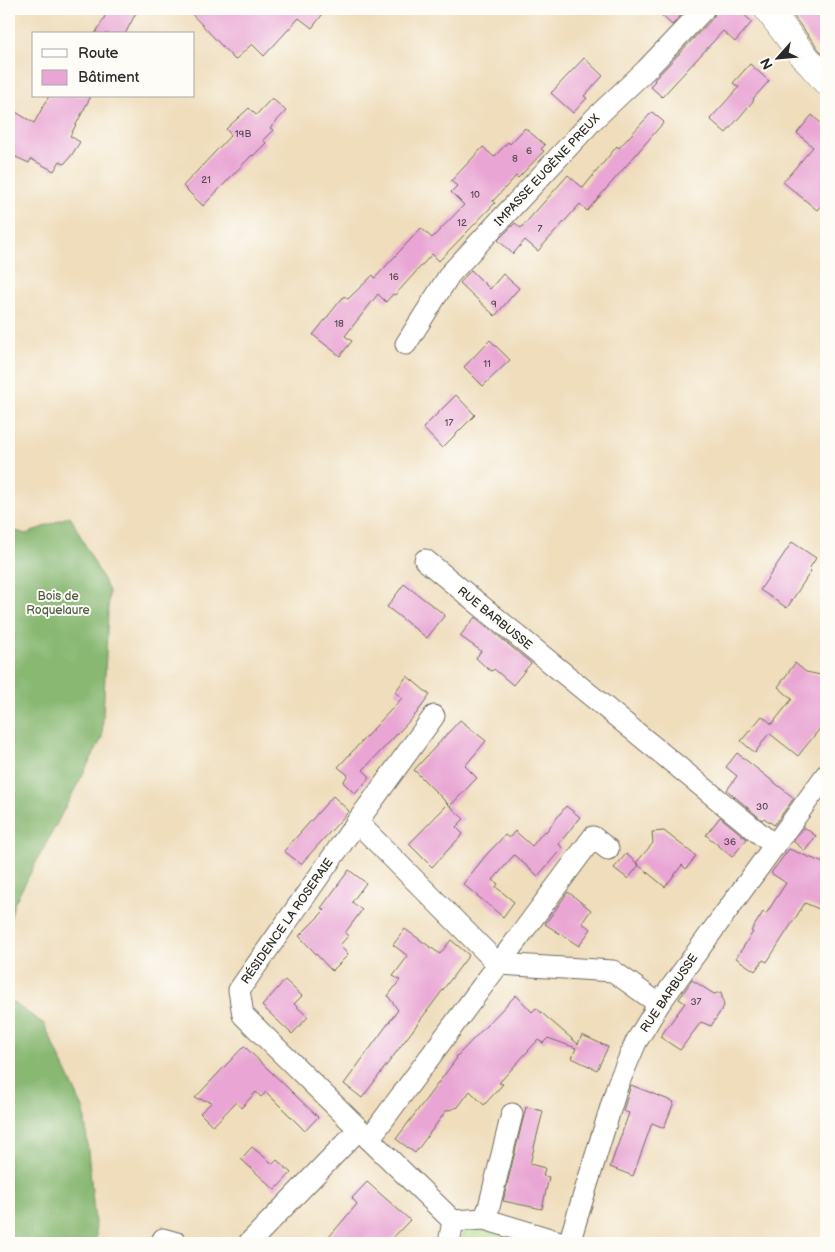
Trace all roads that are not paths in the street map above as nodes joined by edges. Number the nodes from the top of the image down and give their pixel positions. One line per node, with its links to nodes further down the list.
1 (704, 9): 4 (street, IMPASSE EUGÈNE PREUX)
2 (768, 9): 3 (main road)
3 (826, 81)
4 (406, 344)
5 (425, 560): 9 (street, RUE BARBUSSE)
6 (434, 716): 8 (street, RÉSIDENCE LA ROSERAIE)
7 (826, 775): 9 (street, RUE BARBUSSE)
8 (356, 822): 11 (street); 14 (street, RÉSIDENCE LA ROSERAIE)
9 (775, 846): 12 (street, RUE BARBUSSE)
10 (608, 849): 11 (street)
11 (498, 964): 12 (street); 14 (street)
12 (659, 1004): 20 (street, RUE BARBUSSE)
13 (512, 1114): 15 (street)
14 (364, 1134): 16 (street, RÉSIDENCE LA ROSERAIE); 17 (street)
15 (484, 1219): 16 (street); 19 (street)
16 (453, 1221): 18 (street)
17 (249, 1243)
18 (449, 1243)
19 (563, 1243)
20 (569, 1243)

